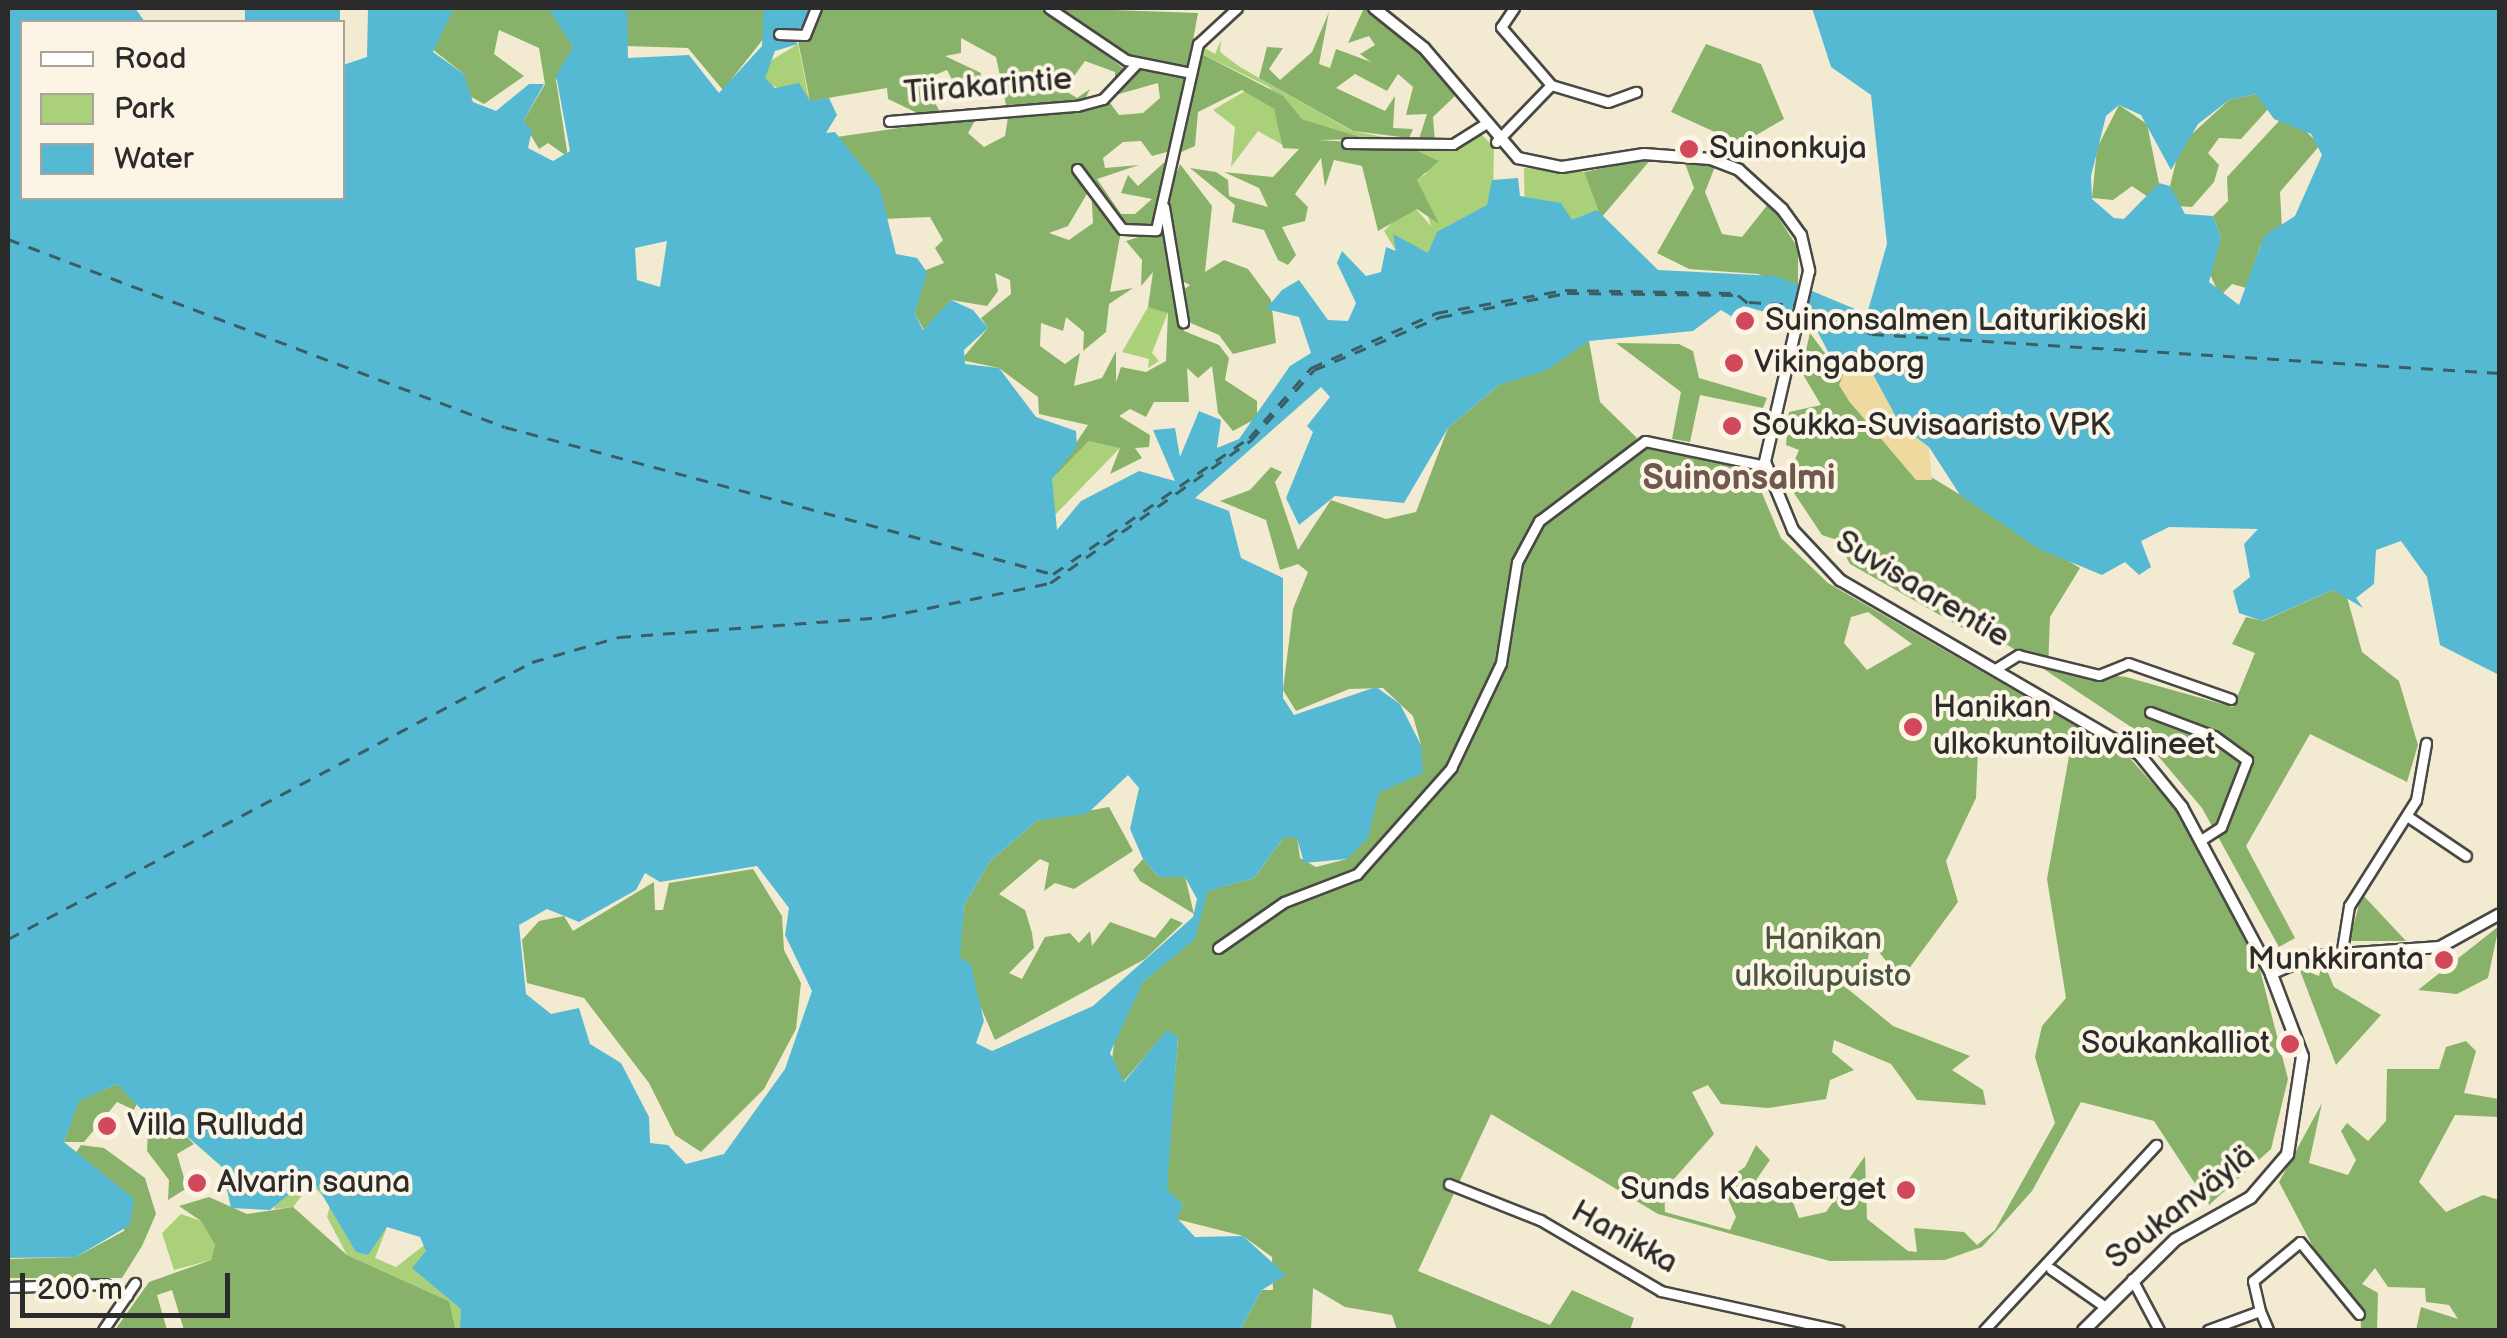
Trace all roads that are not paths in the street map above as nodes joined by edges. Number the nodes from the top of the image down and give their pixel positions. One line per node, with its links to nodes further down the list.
1 (816, 8): 6 (street)
2 (1049, 8): 7 (street)
3 (1237, 8): 8 (street)
4 (1374, 8): 12 (street)
5 (1514, 8): 9 (street)
6 (779, 34)
7 (1136, 64): 8 (street); 11 (street, Tiirakarintie)
8 (1191, 73): 16 (street)
9 (1551, 84): 10 (street); 13 (street)
10 (1636, 92)
11 (890, 121)
12 (1484, 126): 13 (street); 14 (street)
13 (1496, 142): 18 (street)
14 (1347, 143)
15 (1077, 169): 16 (street)
16 (1163, 204): 17 (street)
17 (1183, 322)
18 (1766, 466): 19 (street, Suvisaarentie); 27 (street)
19 (1997, 668): 20 (street); 24 (street, Suvisaarentie)
20 (2231, 699)
21 (2150, 712): 24 (street)
22 (2426, 743): 23 (street)
23 (2407, 816): 25 (street); 28 (street)
24 (2201, 840): 29 (street, Suvisaarentie)
25 (2466, 856)
26 (2500, 914): 28 (street)
27 (1218, 948)
28 (2341, 956): 29 (street)
29 (2271, 974): 30 (main road, Suvisaarentie)
30 (2299, 1119): 34 (main road, Soukanväylä)
31 (2156, 1145): 33 (street)
32 (1449, 1184): 42 (street, Hanikka)
33 (2050, 1269): 38 (street); 43 (street)
34 (2132, 1279): 38 (main road, Soukanväylä); 45 (street)
35 (135, 1282): 37 (street)
36 (8, 1287): 37 (street)
37 (126, 1295): 41 (street)
38 (2104, 1306): 44 (main road, Soukanväylä)
39 (2260, 1312): 40 (street); 46 (street); 47 (street)
40 (2359, 1314)
41 (103, 1330)
42 (1840, 1330)
43 (1984, 1330)
44 (2082, 1330)
45 (2159, 1330)
46 (2208, 1330)
47 (2268, 1330)

